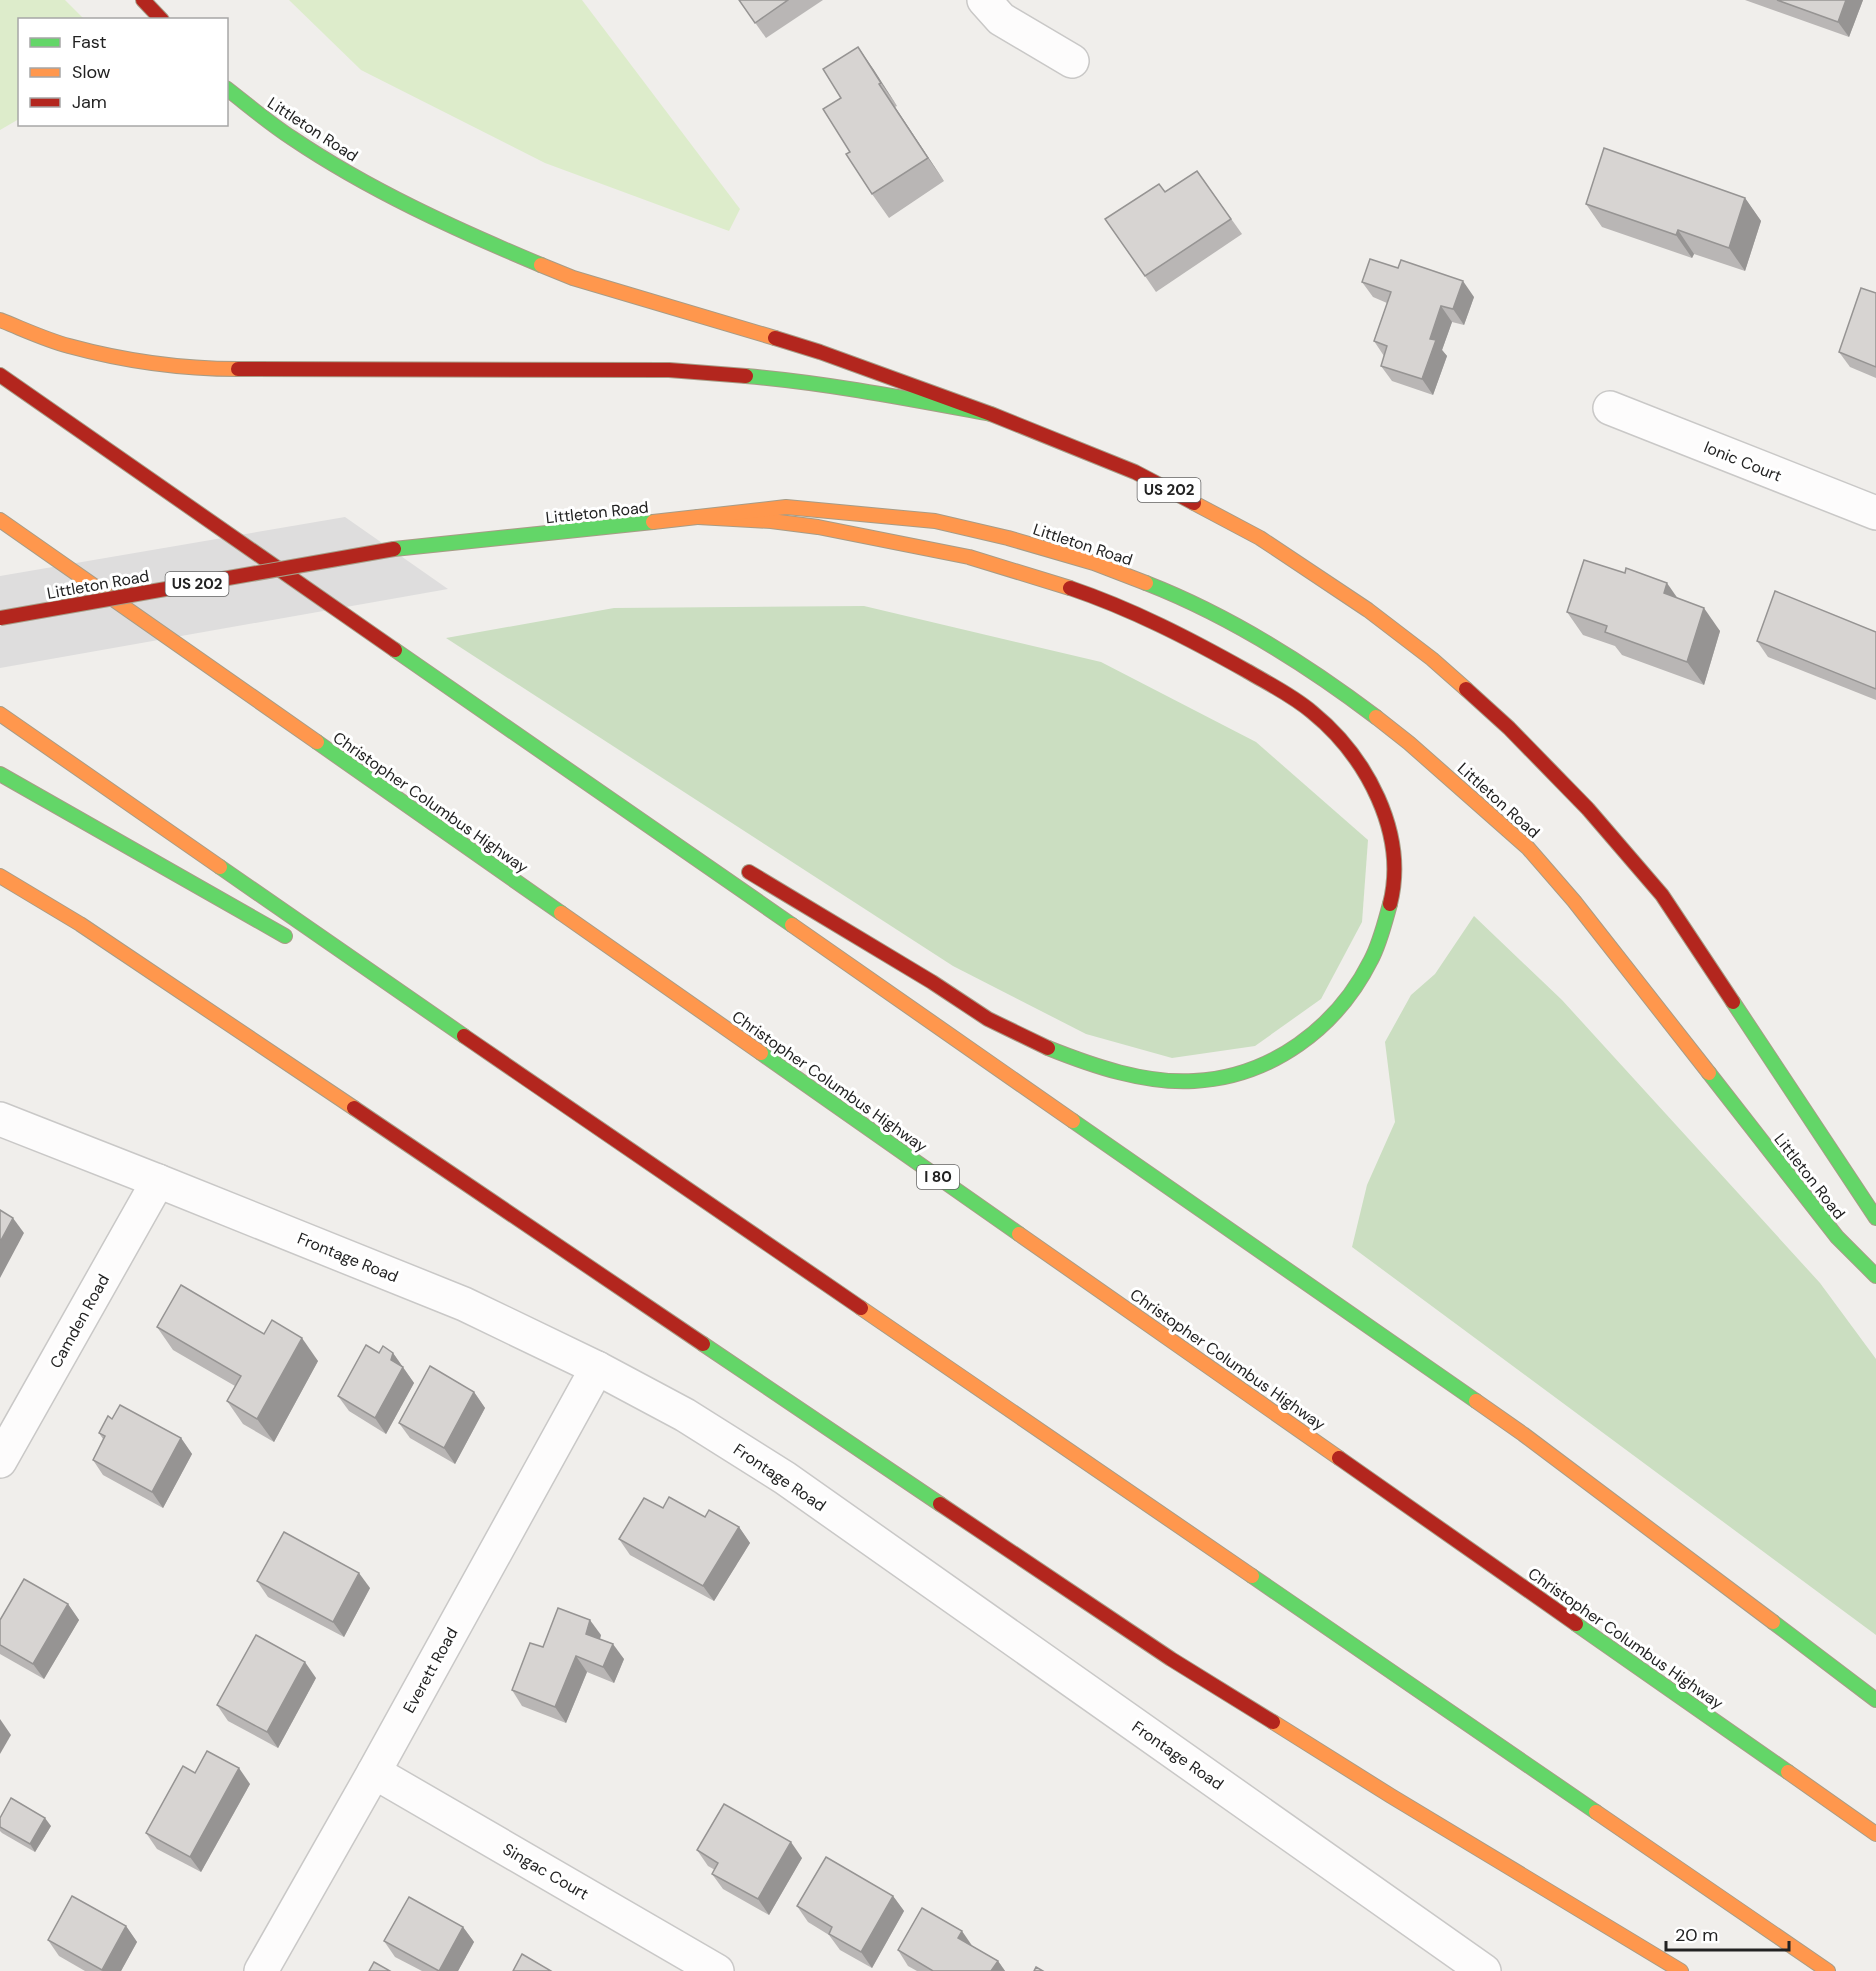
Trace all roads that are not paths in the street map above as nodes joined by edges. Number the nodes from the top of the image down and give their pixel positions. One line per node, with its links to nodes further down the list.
1 (143, 0): 3 (main road)
2 (984, 0): 4 (street)
3 (160, 18)
4 (1072, 61)
5 (228, 90): 9 (main road, Littleton Road / US 202)
6 (0, 320): 9 (main road)
7 (0, 375): 14 (main road)
8 (1610, 408): 10 (street, Ionic Court)
9 (991, 414): 25 (main road, Littleton Road / US 202)
10 (1876, 513)
11 (698, 518): 13 (main road, Littleton Road / US 202, bridge); 18 (main road); 26 (main road, Littleton Road / US 202)
12 (0, 520): 31 (main road, Christopher Columbus Highway / I 80)
13 (0, 618)
14 (398, 652): 17 (main road); 29 (main road)
15 (0, 714): 22 (main road)
16 (0, 774): 20 (main road)
17 (673, 826)
18 (734, 862)
19 (0, 876): 35 (main road)
20 (300, 944)
21 (341, 967): 22 (main road)
22 (465, 1037): 36 (main road)
23 (0, 1119): 24 (street, Frontage Road)
24 (158, 1180): 27 (street, Frontage Road); 28 (street, Camden Road)
25 (1876, 1218)
26 (1876, 1276)
27 (597, 1368): 30 (street, Everett Road); 34 (street, Frontage Road)
28 (0, 1461)
29 (1876, 1700)
30 (374, 1772): 32 (street, Everett Road); 33 (street, Singac Court)
31 (1876, 1834)
32 (261, 1971)
33 (717, 1971)
34 (1484, 1971)
35 (1681, 1971)
36 (1828, 1971)

